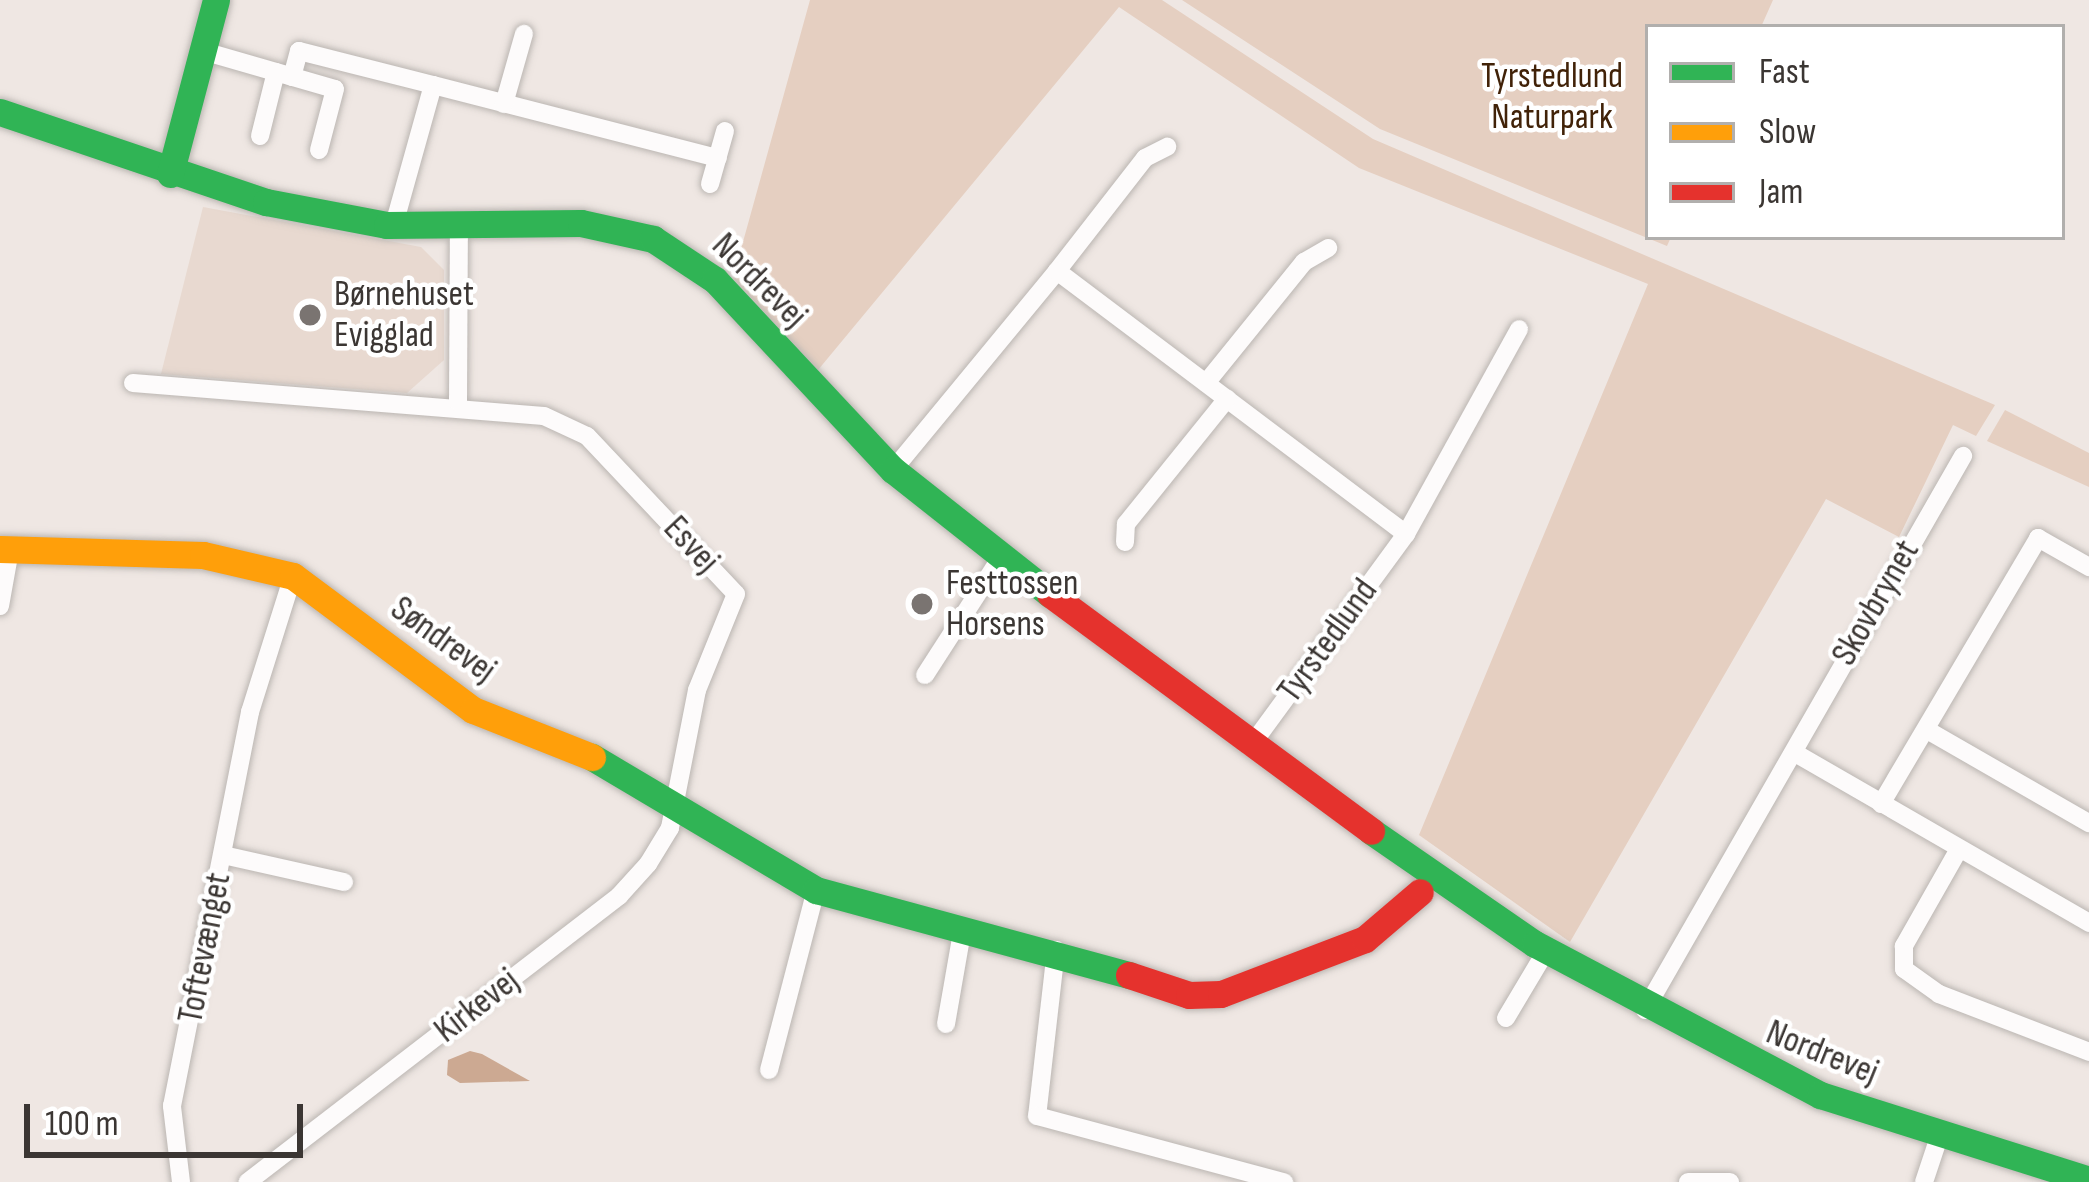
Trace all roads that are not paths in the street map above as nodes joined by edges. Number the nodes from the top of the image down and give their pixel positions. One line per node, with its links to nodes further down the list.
1 (216, 0): 3 (street)
2 (524, 34): 6 (street)
3 (202, 50): 4 (street); 13 (street)
4 (284, 74): 5 (street); 9 (street); 11 (street)
5 (433, 85): 6 (street); 15 (street)
6 (504, 104): 12 (street)
7 (0, 112): 13 (street, Nordrevej)
8 (725, 131): 12 (street, Nordrevej)
9 (260, 136)
10 (1167, 147): 18 (street)
11 (320, 150)
12 (718, 158): 14 (street, Nordrevej)
13 (170, 174): 15 (street, Nordrevej)
14 (710, 184)
15 (394, 225): 16 (street, Nordrevej)
16 (459, 230): 23 (street); 25 (street, Nordrevej)
17 (1328, 248): 21 (street)
18 (1058, 271): 21 (street); 25 (street)
19 (1519, 329): 26 (street, Tyrstedlund)
20 (133, 383): 23 (street, Esvej)
21 (1206, 383): 22 (street)
22 (1227, 399): 26 (street); 27 (street)
23 (458, 402): 37 (street, Esvej)
24 (1963, 456): 36 (street, Skovbrynet)
25 (893, 470): 29 (street, Nordrevej)
26 (1406, 534): 35 (street, Tyrstedlund)
27 (1125, 542)
28 (5, 549): 31 (street, Søndrevej); 32 (street)
29 (1001, 556): 33 (street); 35 (street, Nordrevej)
30 (2089, 567): 34 (street)
31 (293, 577): 37 (street, Søndrevej); 41 (street, Toftevænget)
32 (0, 607)
33 (925, 675)
34 (1928, 730): 38 (street); 39 (street)
35 (1250, 747): 48 (street, Nordrevej)
36 (1795, 753): 38 (street); 49 (street, Skovbrynet)
37 (677, 804): 43 (street, Søndrevej); 57 (street, Kirkevej)
38 (1882, 804): 40 (street)
39 (2089, 823)
40 (1959, 849): 45 (street); 52 (street)
41 (223, 855): 42 (street, Toftevænget); 56 (street, Toftevænget)
42 (344, 881)
43 (816, 890): 46 (street, Søndrevej); 53 (street)
44 (1420, 892): 47 (street, Søndrevej)
45 (2089, 923)
46 (962, 932): 47 (street, Søndrevej); 51 (street)
47 (1056, 950): 58 (street)
48 (1546, 951): 49 (street, Nordrevej); 50 (street)
49 (1646, 1010): 54 (street, Nordrevej)
50 (1506, 1018)
51 (946, 1024)
52 (2089, 1052)
53 (769, 1070)
54 (1939, 1137): 55 (street, Nordrevej); 61 (street)
55 (2089, 1180)
56 (181, 1182)
57 (247, 1182)
58 (1284, 1182)
59 (1688, 1182): 60 (street)
60 (1730, 1182)
61 (1924, 1182)

